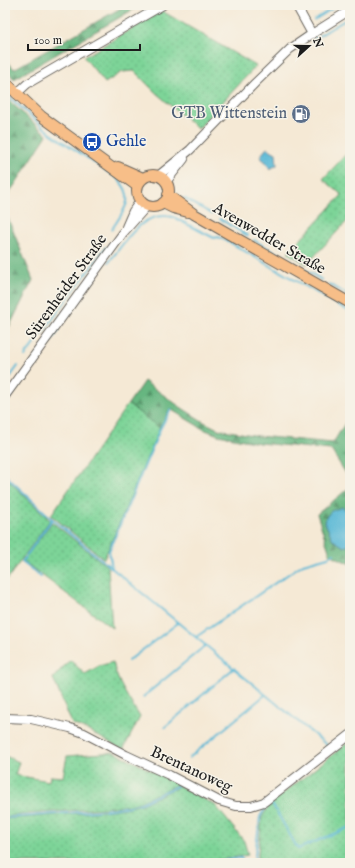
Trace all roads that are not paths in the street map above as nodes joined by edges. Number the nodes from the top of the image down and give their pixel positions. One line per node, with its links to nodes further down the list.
1 (163, 5): 6 (street)
2 (296, 5): 4 (street)
3 (350, 10): 4 (street)
4 (312, 34): 7 (street)
5 (5, 82): 6 (main road)
6 (16, 94): 8 (main road)
7 (162, 179): 8 (main road); 9 (main road)
8 (140, 182): 10 (main road)
9 (166, 199): 10 (main road); 11 (main road, Avenwedder Straße)
10 (144, 204): 12 (street, Sürenheider Straße)
11 (350, 303)
12 (5, 396)
13 (5, 718): 14 (street, Brentanoweg)
14 (350, 736)

